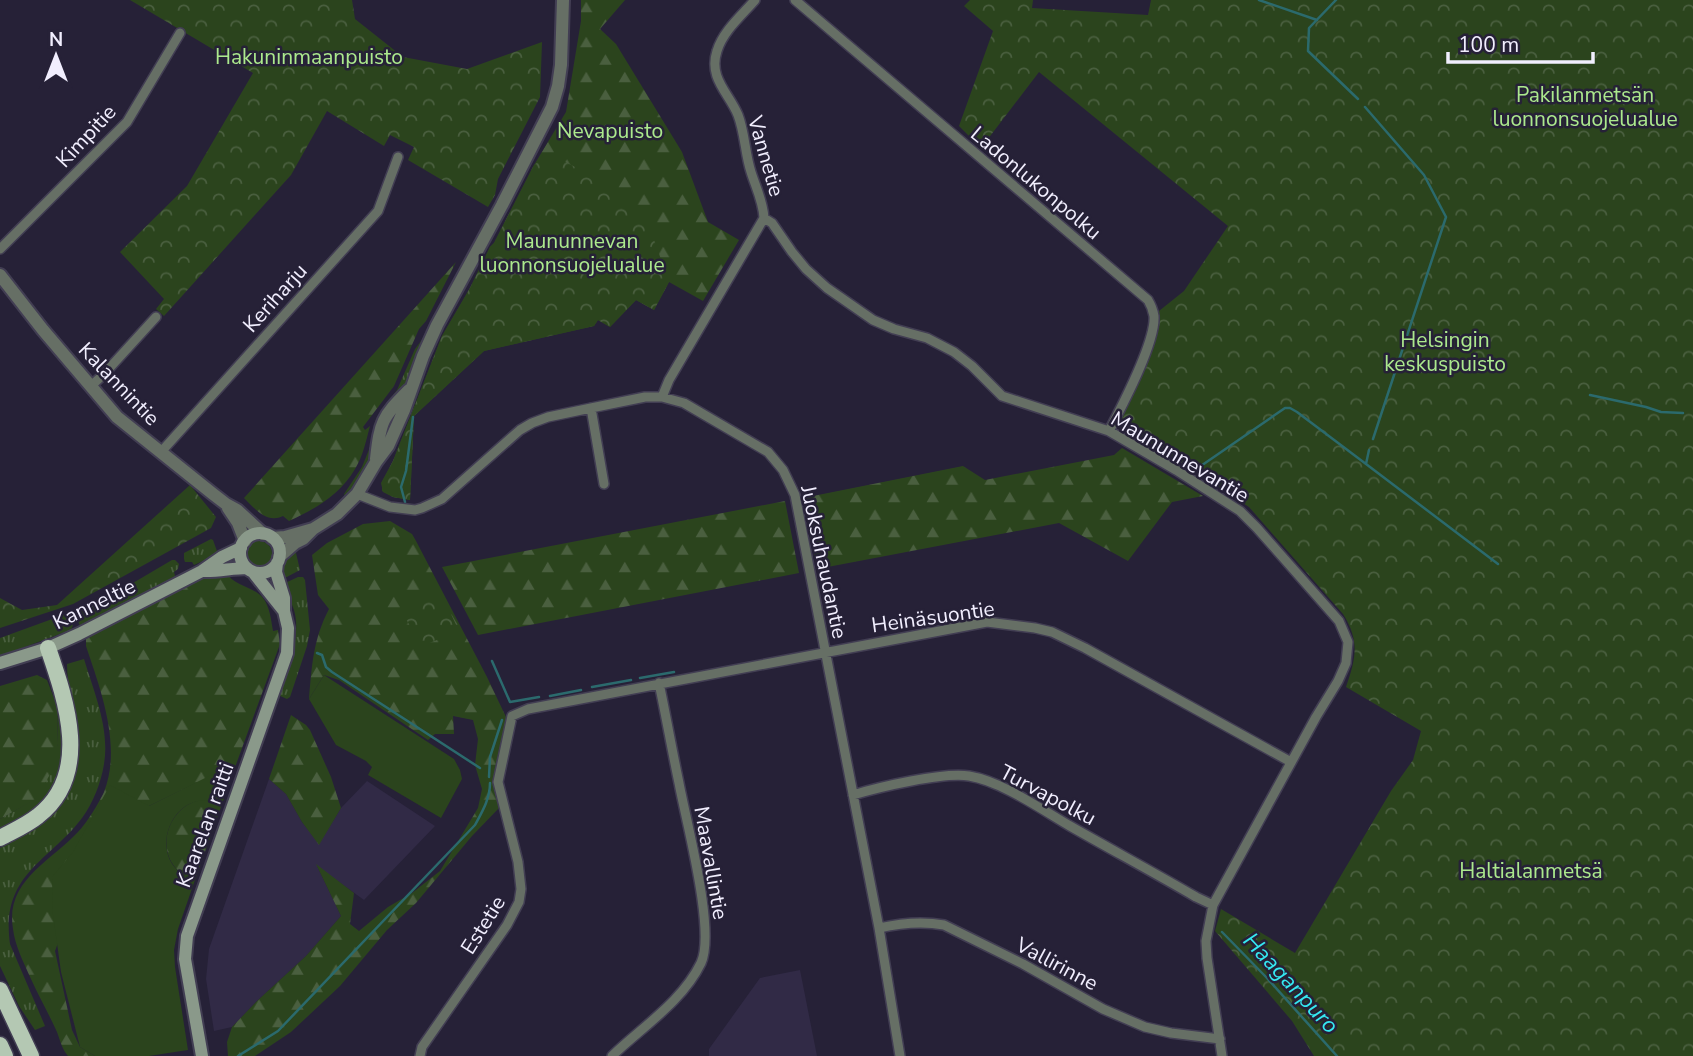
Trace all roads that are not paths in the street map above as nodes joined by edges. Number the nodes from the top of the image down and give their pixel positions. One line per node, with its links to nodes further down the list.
1 (563, 0): 16 (street)
2 (755, 0): 6 (street, Vannetie)
3 (795, 0): 13 (street, Ladonlukonpolku)
4 (180, 33): 7 (street, Kimpitie)
5 (398, 157): 14 (street, Keriharju)
6 (764, 218): 11 (street, Vannetie); 13 (street, Maununnevantie)
7 (0, 249)
8 (0, 275): 10 (street, Kalannintie)
9 (156, 317): 10 (street)
10 (91, 386): 14 (street, Kalannintie)
11 (662, 397): 12 (street, Juoksuhaudantie); 26 (street, Juoksuhaudantie)
12 (591, 408): 15 (street); 16 (street, Juoksuhaudantie)
13 (1109, 430): 30 (street, Maununnevantie)
14 (161, 452): 17 (street, Kalannintie)
15 (604, 484)
16 (357, 494): 18 (street)
17 (226, 505): 19 (street, Kalannintie); 20 (street, Kalannintie)
18 (313, 529): 19 (street); 21 (street)
19 (268, 536): 20 (main road); 21 (main road)
20 (243, 544): 22 (main road); 23 (main road, Kanneltie)
21 (278, 560): 22 (main road); 24 (main road, Kaarelan raitti)
22 (250, 570): 23 (main road, Kanneltie); 24 (main road)
23 (202, 571): 25 (main road, Kanneltie)
24 (284, 611): 40 (main road, Kaarelan raitti)
25 (48, 648): 27 (main road, Kanneltie); 32 (highway)
26 (825, 652): 28 (street, Heinäsuontie); 30 (street, Heinäsuontie); 31 (street, Juoksuhaudantie)
27 (0, 663)
28 (659, 683): 29 (street, Heinäsuontie); 42 (street, Maavallintie)
29 (512, 716): 41 (street, Estetie)
30 (1291, 762): 33 (street, Maununnevantie)
31 (853, 795): 33 (street, Turvapolku); 34 (street, Juoksuhaudantie)
32 (0, 838)
33 (1213, 905): 36 (street, Maununnevantie)
34 (879, 928): 36 (street, Vallirinne); 43 (street, Juoksuhaudantie)
35 (0, 990): 39 (highway)
36 (1220, 1039): 44 (street, Maununnevantie)
37 (0, 1045): 38 (highway)
38 (5, 1056)
39 (31, 1056)
40 (202, 1056)
41 (420, 1056)
42 (612, 1056)
43 (900, 1056)
44 (1222, 1056)

